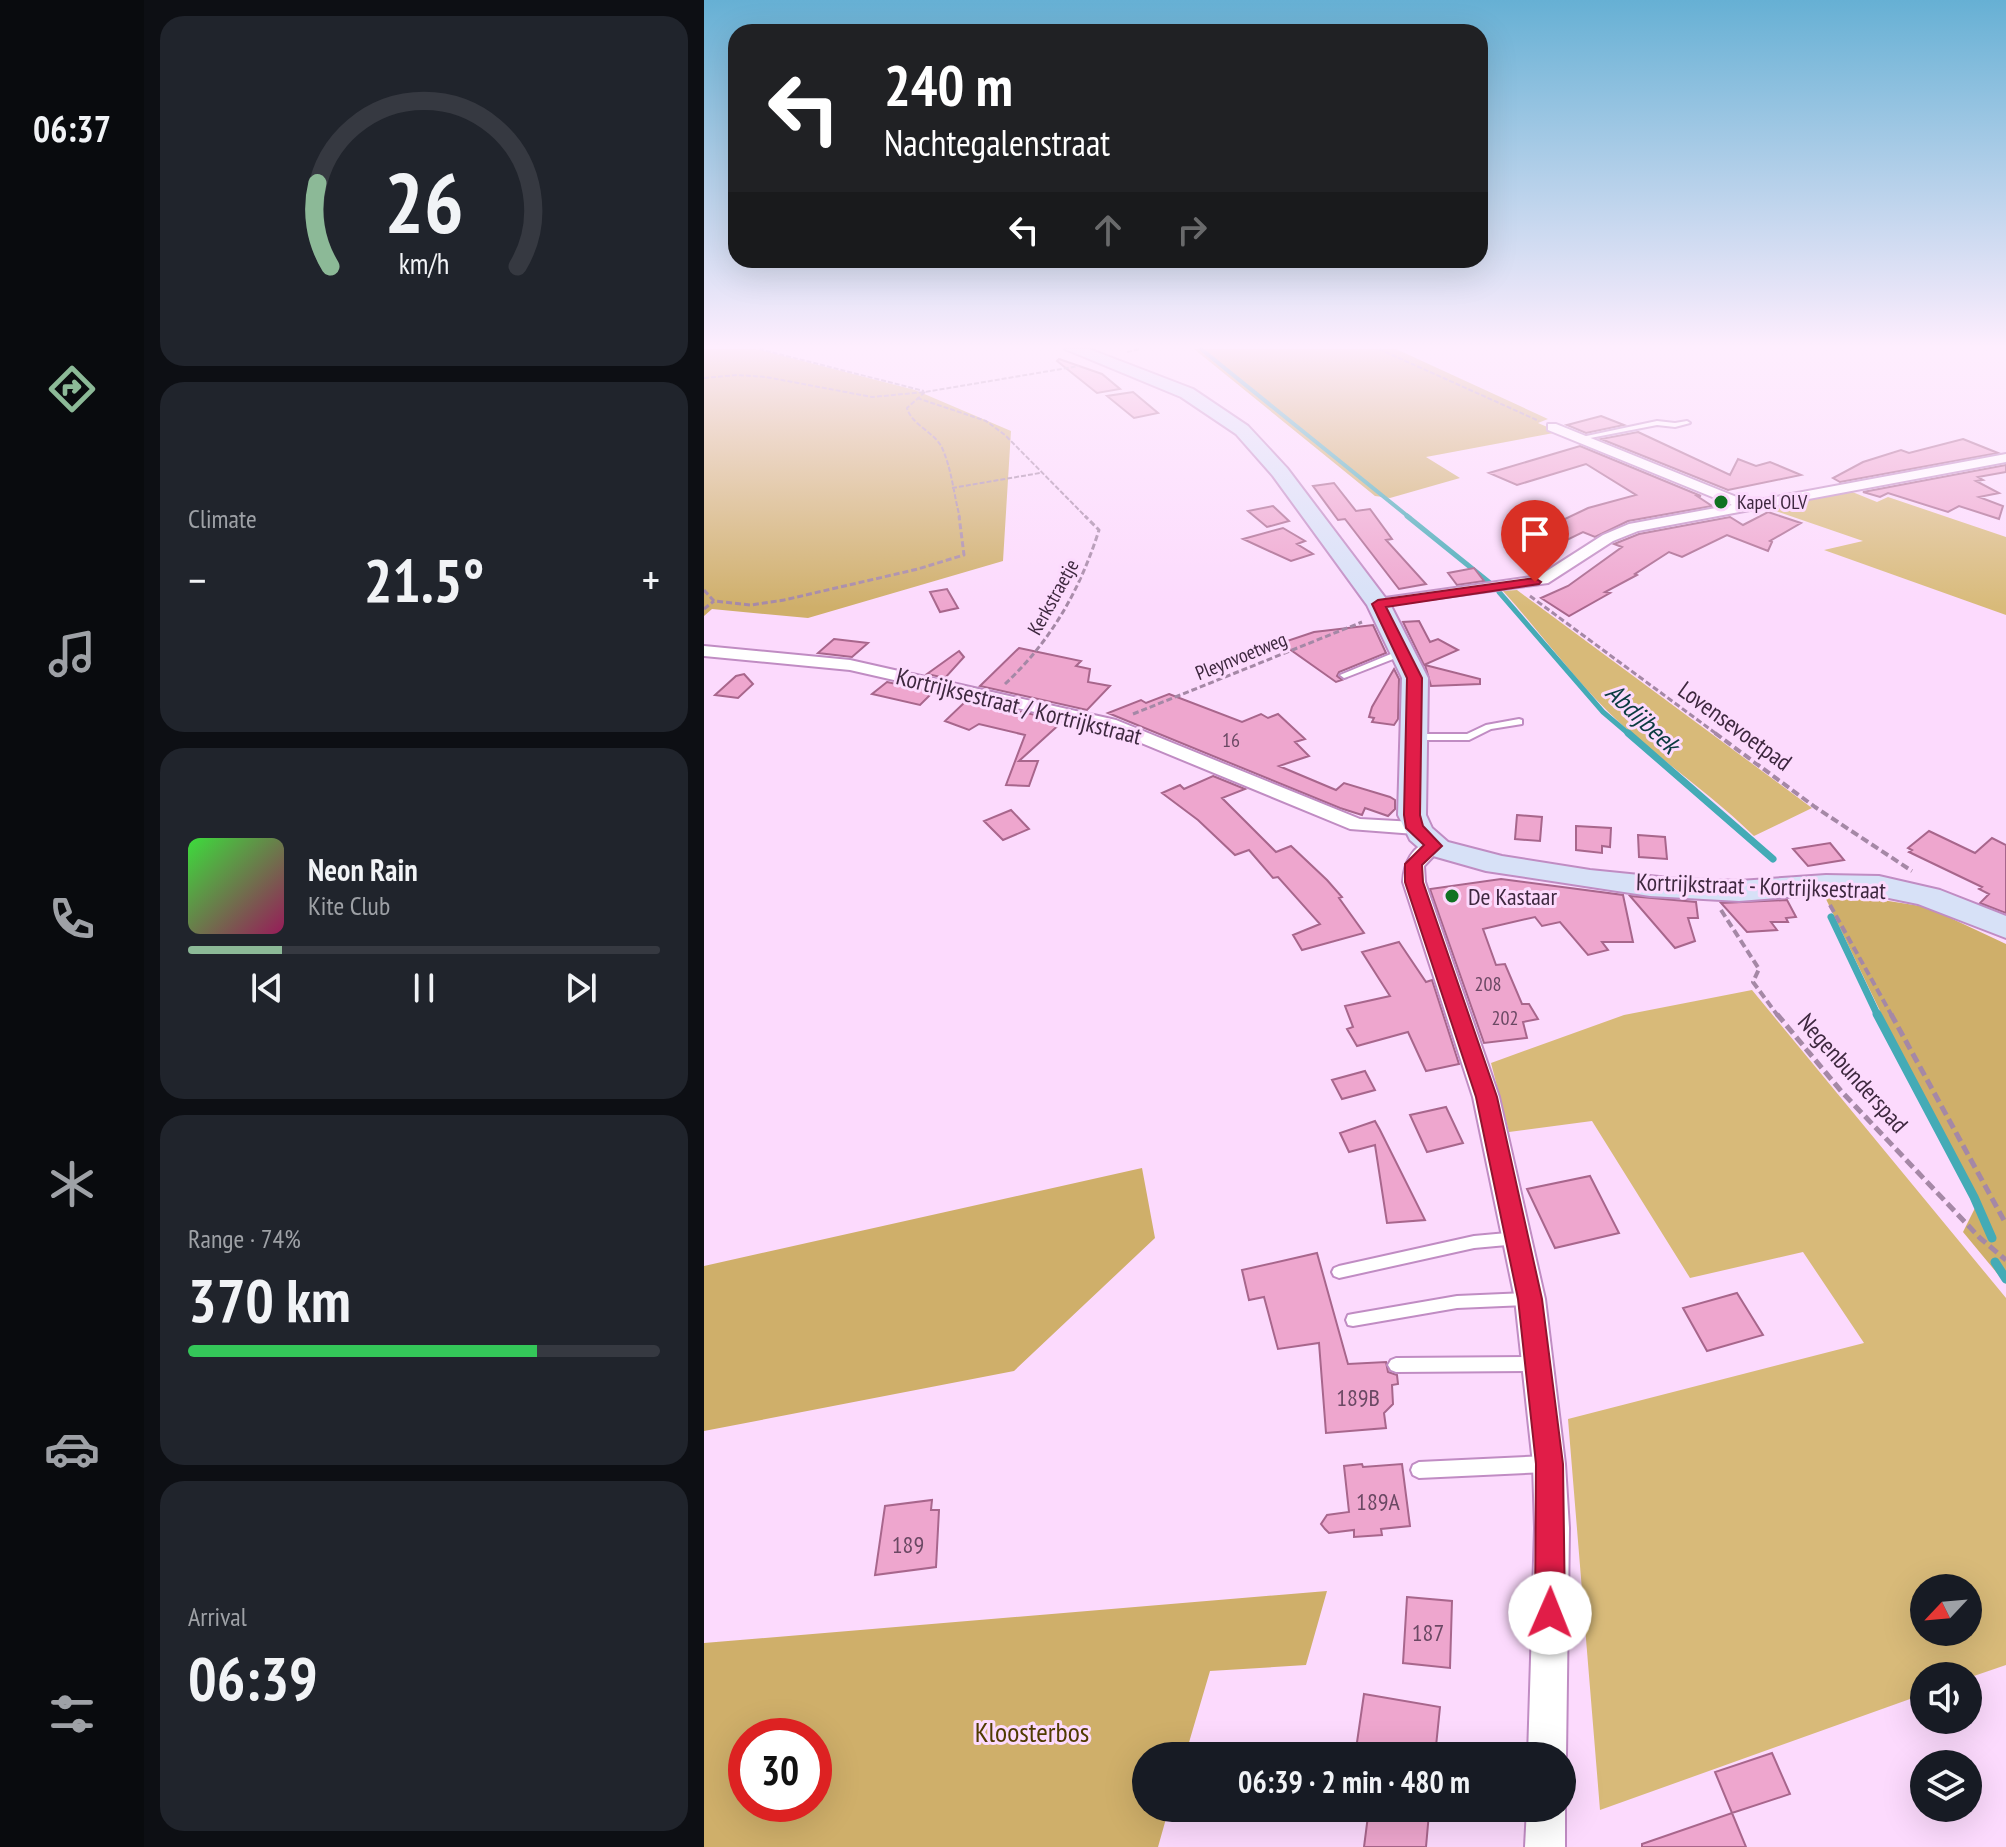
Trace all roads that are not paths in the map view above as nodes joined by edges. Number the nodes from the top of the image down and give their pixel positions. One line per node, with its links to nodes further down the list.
1 (1247, 435): 7 (street)
2 (1573, 435): 4 (street)
3 (1594, 435): 4 (lane)
4 (1580, 438): 6 (street)
5 (2006, 458): 6 (street)
6 (1746, 506): 7 (street)
7 (1381, 608): 9 (street)
8 (704, 651): 13 (street, Kortrijksestraat / Kortrijkstraat)
9 (1403, 652): 10 (lane); 12 (street)
10 (1344, 675)
11 (1519, 722): 12 (lane)
12 (1415, 737): 13 (street)
13 (1424, 837): 14 (street, Kortrijkstraat - Kortrijksestraat); 15 (street)
14 (2006, 928)
15 (1518, 1238): 16 (lane); 17 (street)
16 (1339, 1272)
17 (1530, 1299): 18 (lane); 19 (street)
18 (1353, 1320)
19 (1538, 1364): 20 (lane); 21 (street)
20 (1396, 1365)
21 (1549, 1464): 22 (lane); 23 (street)
22 (1419, 1470)
23 (1547, 1742)
24 (1546, 1822): 25 (street)
25 (1545, 1847)

